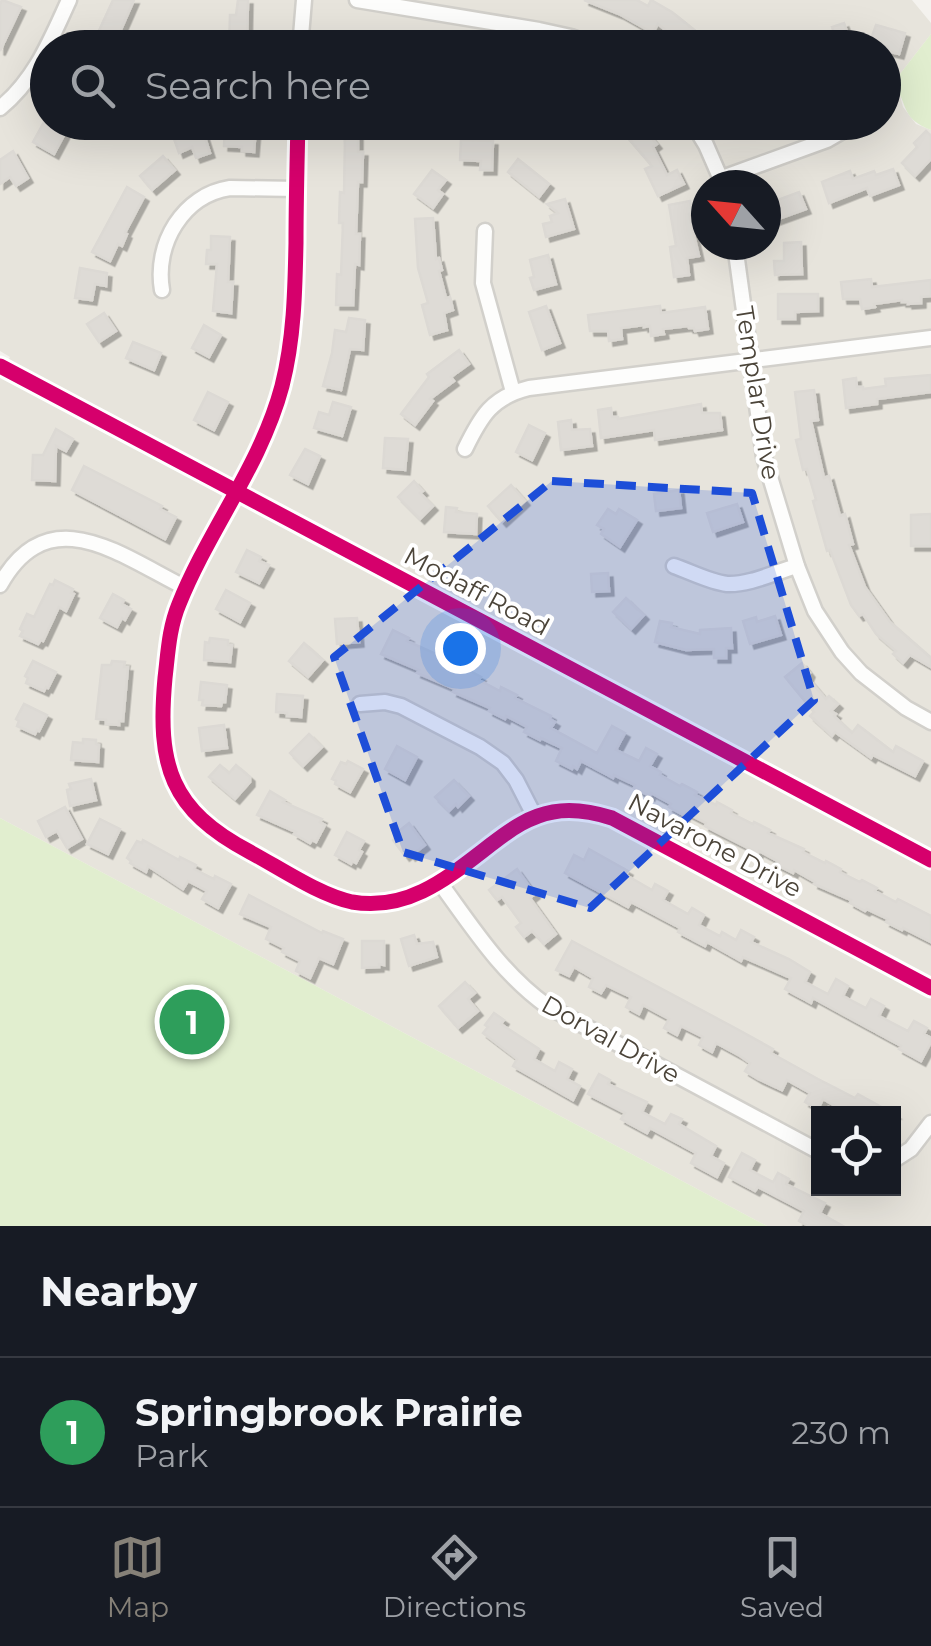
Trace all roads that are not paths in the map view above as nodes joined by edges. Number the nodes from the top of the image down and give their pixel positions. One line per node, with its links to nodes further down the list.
1 (69, 0): 4 (street)
2 (304, 0): 5 (street)
3 (356, 0): 6 (street)
4 (55, 30)
5 (302, 30)
6 (539, 30)
7 (30, 76): 8 (street)
8 (0, 108)
9 (298, 140): 14 (street, Navarone Drive)
10 (703, 140): 12 (street)
11 (827, 140): 13 (street)
12 (717, 170)
13 (753, 170)
14 (297, 189): 17 (street); 23 (street, Navarone Drive)
15 (485, 231): 21 (street)
16 (737, 260): 19 (street, Templar Drive)
17 (162, 290)
18 (931, 338): 19 (street)
19 (750, 361): 21 (street); 25 (street, Templar Drive)
20 (0, 366): 23 (street, Modaff Road)
21 (513, 392): 22 (street)
22 (465, 449)
23 (237, 492): 27 (street, Navarone Drive); 31 (street, Modaff Road)
24 (674, 566): 25 (street)
25 (797, 566): 29 (street, Templar Drive)
26 (0, 585): 27 (street)
27 (186, 588): 32 (street, Navarone Drive)
28 (360, 704): 30 (street)
29 (931, 722)
30 (535, 817): 32 (street, Navarone Drive); 33 (street, Navarone Drive)
31 (931, 860)
32 (440, 883): 35 (street, Dorval Drive)
33 (931, 988)
34 (931, 1123): 36 (street)
35 (811, 1147)
36 (901, 1156)

